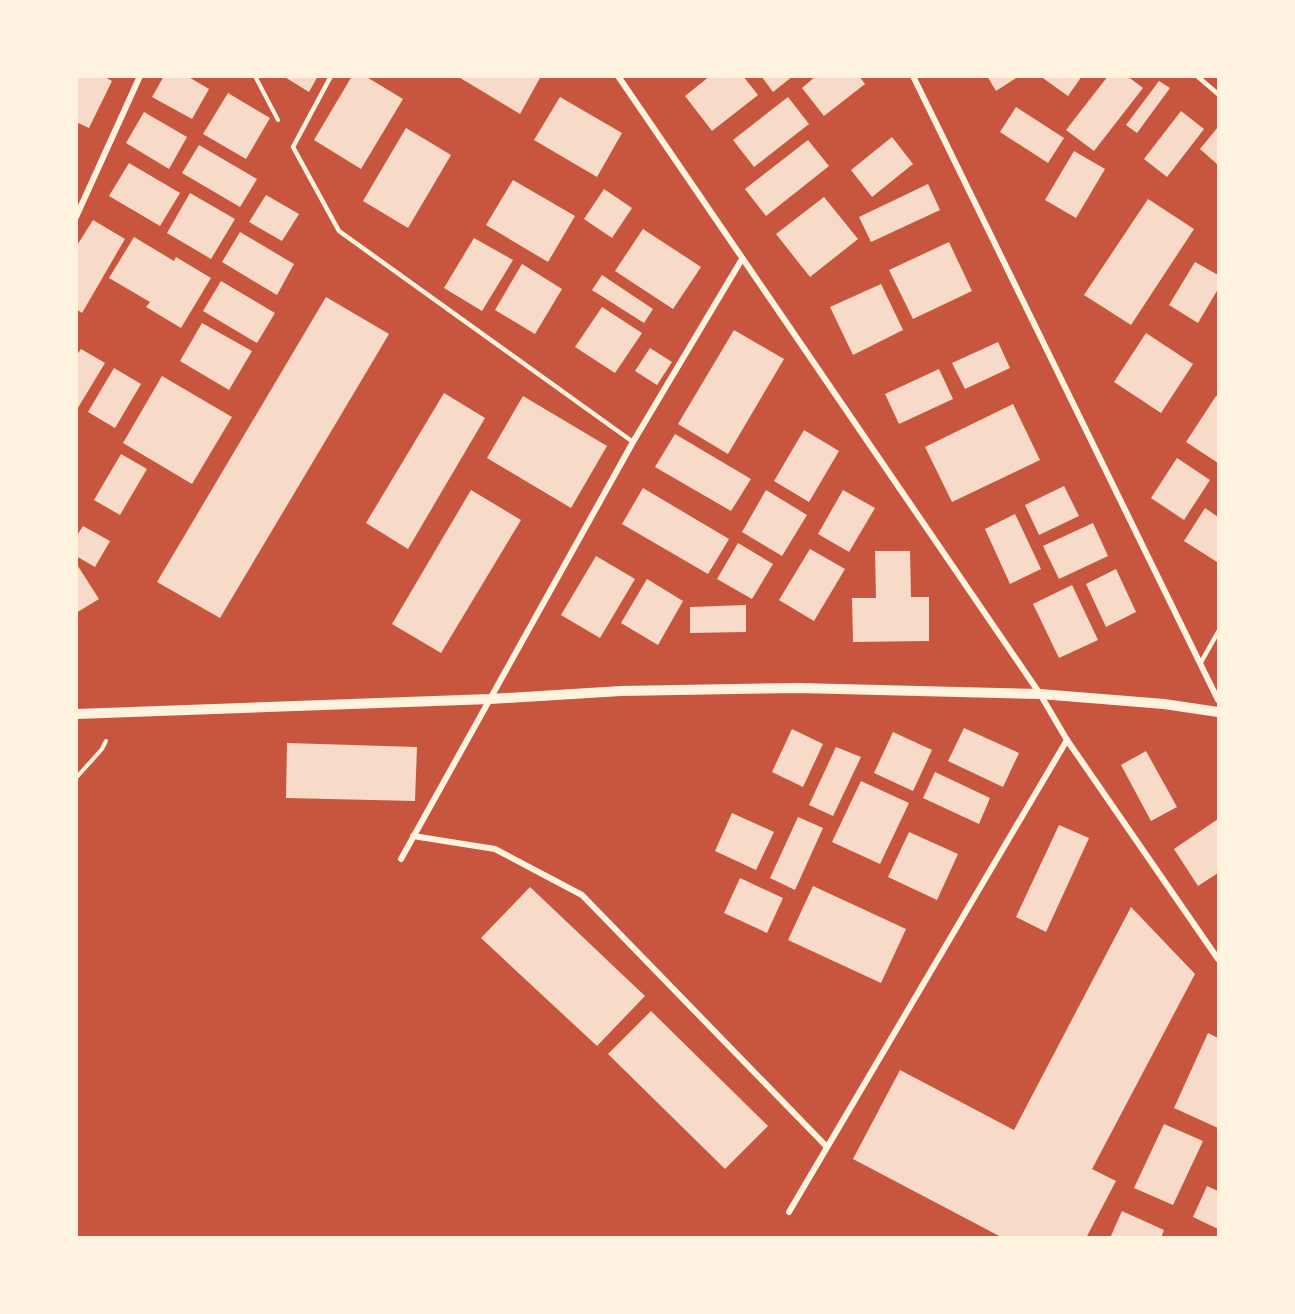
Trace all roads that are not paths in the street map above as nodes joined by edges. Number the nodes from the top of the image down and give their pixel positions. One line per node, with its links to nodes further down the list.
1 (141, 76): 7 (street)
2 (331, 76): 9 (lane)
3 (618, 76): 8 (street)
4 (913, 76): 11 (street)
5 (1197, 76): 6 (lane)
6 (1218, 94)
7 (76, 217)
8 (742, 259): 9 (street); 12 (street)
9 (633, 442): 13 (street)
10 (1218, 632): 11 (lane)
11 (1200, 664): 14 (street)
12 (1040, 694): 13 (street); 15 (street); 17 (street)
13 (490, 699): 16 (street); 18 (street)
14 (1218, 700)
15 (1218, 712)
16 (76, 714)
17 (1067, 740): 20 (street); 21 (street)
18 (413, 836): 19 (street); 21 (street)
19 (401, 859)
20 (1218, 959)
21 (827, 1147): 22 (street)
22 (789, 1212)

